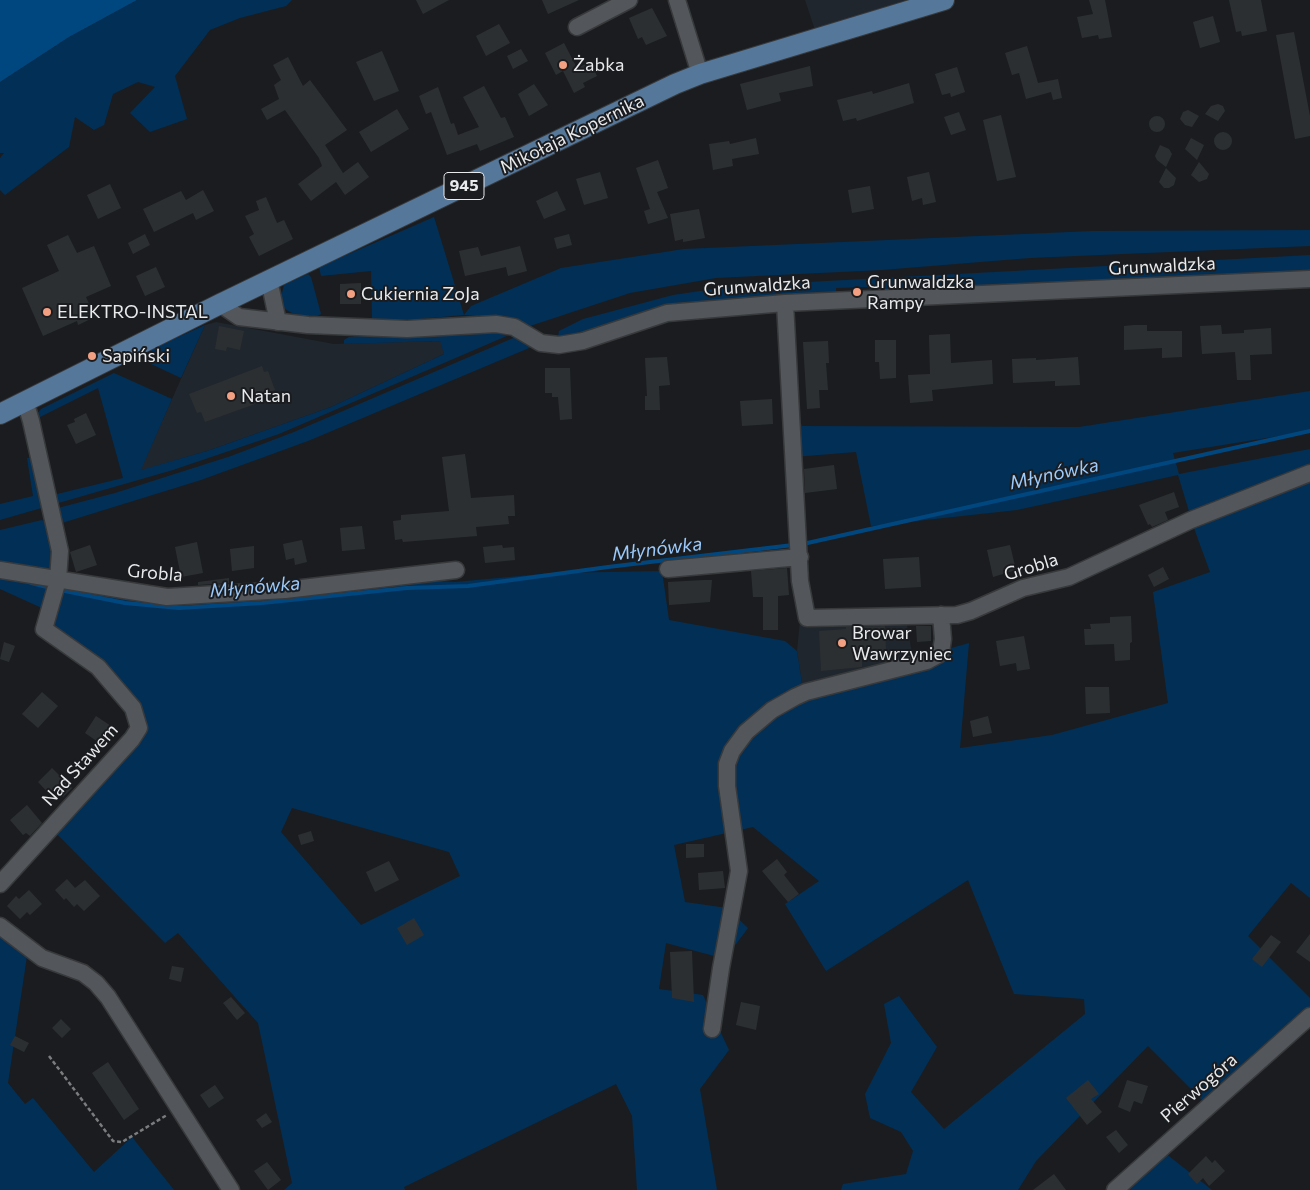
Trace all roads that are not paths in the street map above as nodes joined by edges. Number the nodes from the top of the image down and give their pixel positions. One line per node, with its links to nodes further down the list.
1 (629, 0): 4 (street)
2 (677, 0): 5 (street)
3 (944, 0): 5 (main road, Mikołaja Kopernika / 945)
4 (577, 27)
5 (700, 74): 7 (main road, Mikołaja Kopernika / 945)
6 (1310, 279): 9 (street, Grunwaldzka)
7 (269, 280): 8 (main road, Mikołaja Kopernika / 945); 10 (street)
8 (220, 304): 10 (street, Grunwaldzka); 11 (main road, Mikołaja Kopernika / 945)
9 (785, 304): 10 (street, Grunwaldzka); 14 (street, Grobla)
10 (278, 322)
11 (25, 401): 12 (main road, Mikołaja Kopernika / 945); 18 (street, Nad Stawem)
12 (0, 414)
13 (1310, 473): 19 (street, Grobla)
14 (800, 557): 15 (street); 19 (street, Grobla)
15 (668, 569)
16 (0, 570): 18 (street, Grobla)
17 (456, 570): 18 (street, Grobla)
18 (58, 580): 20 (street, Nad Stawem)
19 (941, 615): 23 (street)
20 (0, 884)
21 (0, 926): 24 (street)
22 (1310, 1016): 25 (street, Pierwogóra)
23 (712, 1029)
24 (231, 1190)
25 (1115, 1190)

